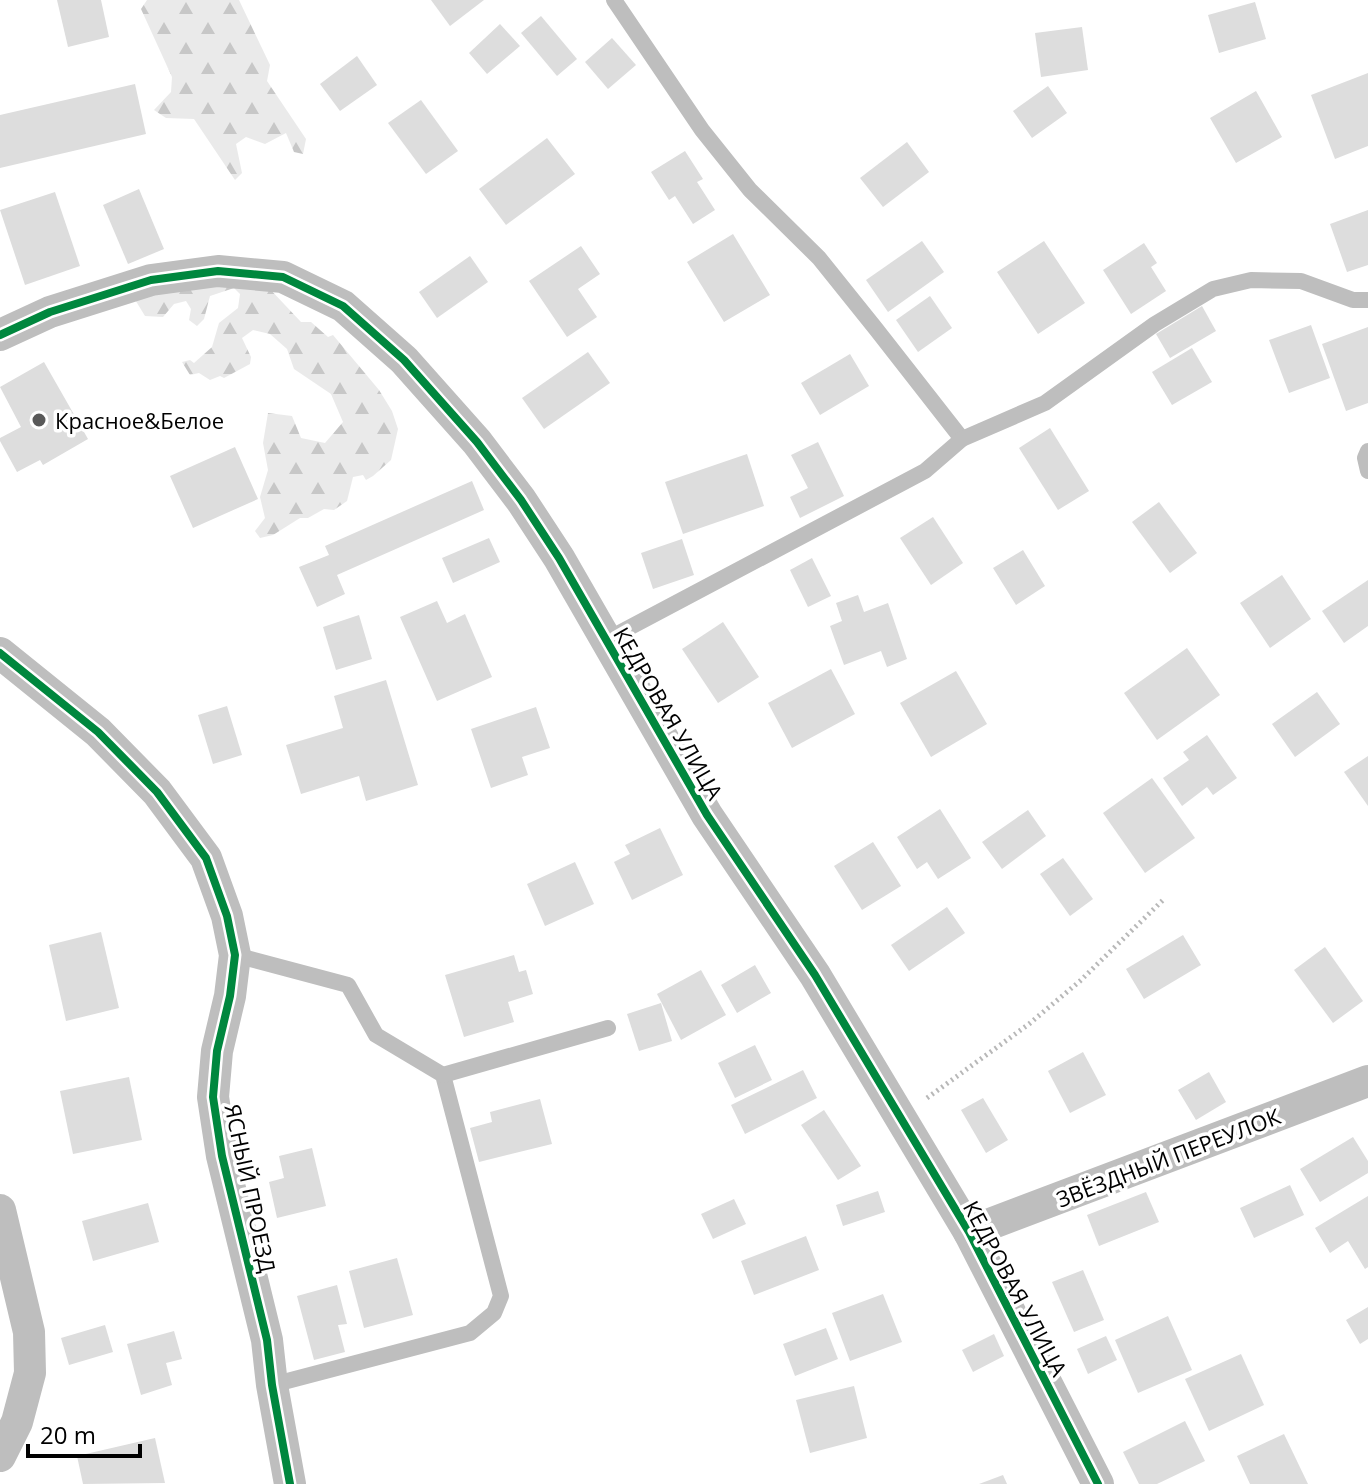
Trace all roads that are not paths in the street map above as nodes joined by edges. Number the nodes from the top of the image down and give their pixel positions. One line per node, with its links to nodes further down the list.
1 (614, 0): 4 (lane)
2 (1368, 300): 4 (lane)
3 (0, 335): 7 (street, КЕДРОВАЯ УЛИЦА)
4 (962, 439): 7 (lane)
5 (1368, 451): 6 (lane)
6 (1368, 471)
7 (606, 640): 14 (street, КЕДРОВАЯ УЛИЦА)
8 (0, 653): 9 (street, ЯСНЫЙ ПРОЕЗД)
9 (235, 955): 11 (lane); 15 (street, ЯСНЫЙ ПРОЕЗД)
10 (608, 1028): 11 (lane)
11 (443, 1075): 15 (lane)
12 (1368, 1081): 14 (street, ЗВЁЗДНЫЙ ПЕРЕУЛОК)
13 (0, 1210): 16 (street)
14 (969, 1232): 18 (street, КЕДРОВАЯ УЛИЦА)
15 (272, 1385): 17 (street, ЯСНЫЙ ПРОЕЗД)
16 (0, 1456)
17 (290, 1484)
18 (1098, 1484)

